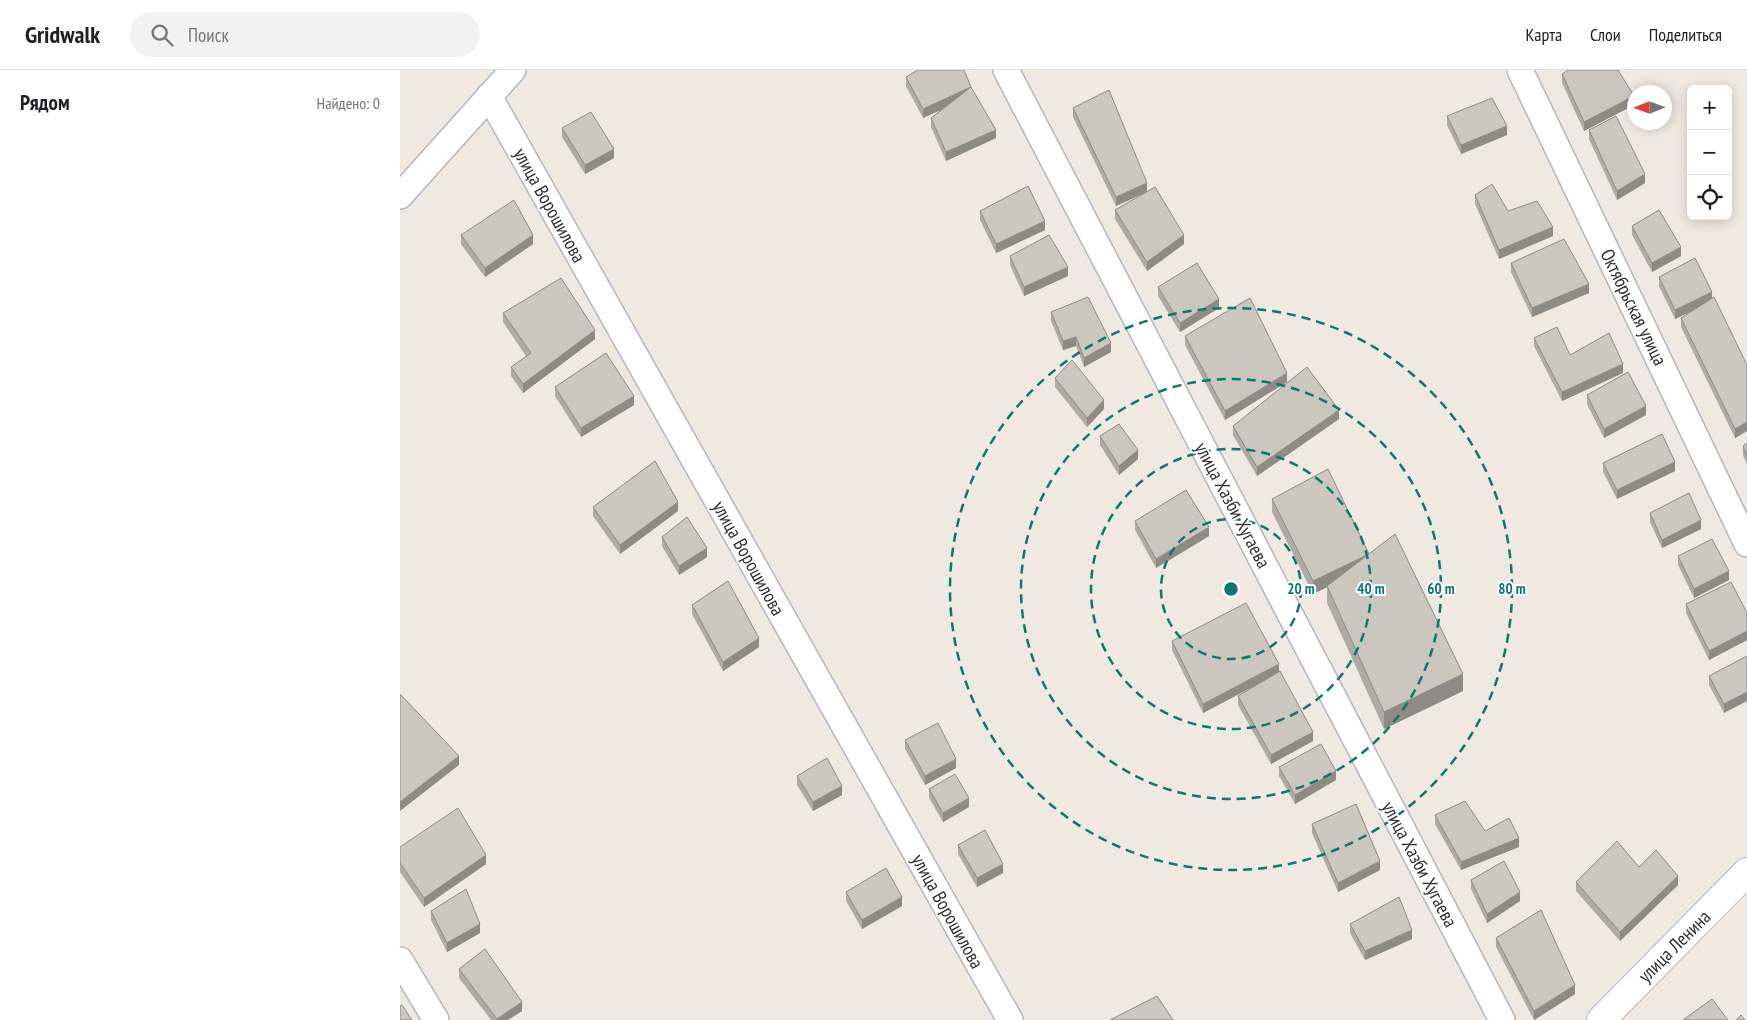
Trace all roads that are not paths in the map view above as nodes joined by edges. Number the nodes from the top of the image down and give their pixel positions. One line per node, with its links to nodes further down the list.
1 (513, 70): 4 (street)
2 (1006, 70): 11 (street, улица Хазби Хугаева)
3 (1520, 70): 6 (street, Октябрьская улица)
4 (488, 96): 5 (street); 10 (street, улица Ворошилова)
5 (400, 196)
6 (1747, 544)
7 (1747, 872): 12 (street, улица Ленина)
8 (400, 960): 9 (street)
9 (436, 1020)
10 (1010, 1020)
11 (1502, 1020)
12 (1601, 1020)

